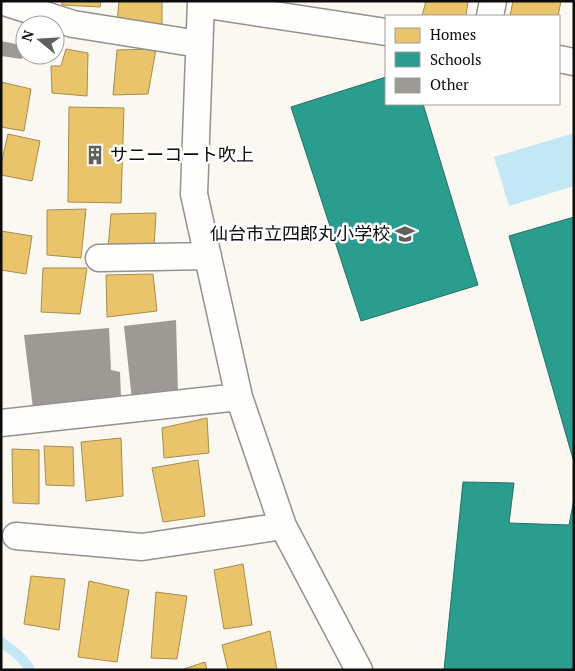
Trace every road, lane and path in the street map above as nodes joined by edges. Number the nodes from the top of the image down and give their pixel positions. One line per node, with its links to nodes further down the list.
1 (1, 1): 6 (street)
2 (493, 1): 4 (street)
3 (201, 2): 5 (street); 6 (street)
4 (490, 15)
5 (385, 32)
6 (199, 44): 9 (street)
7 (560, 59): 8 (street)
8 (574, 62)
9 (208, 256): 10 (street); 11 (street)
10 (99, 258)
11 (239, 397): 12 (street); 13 (street)
12 (1, 423)
13 (284, 526): 14 (street); 15 (street)
14 (16, 536)
15 (358, 670)

